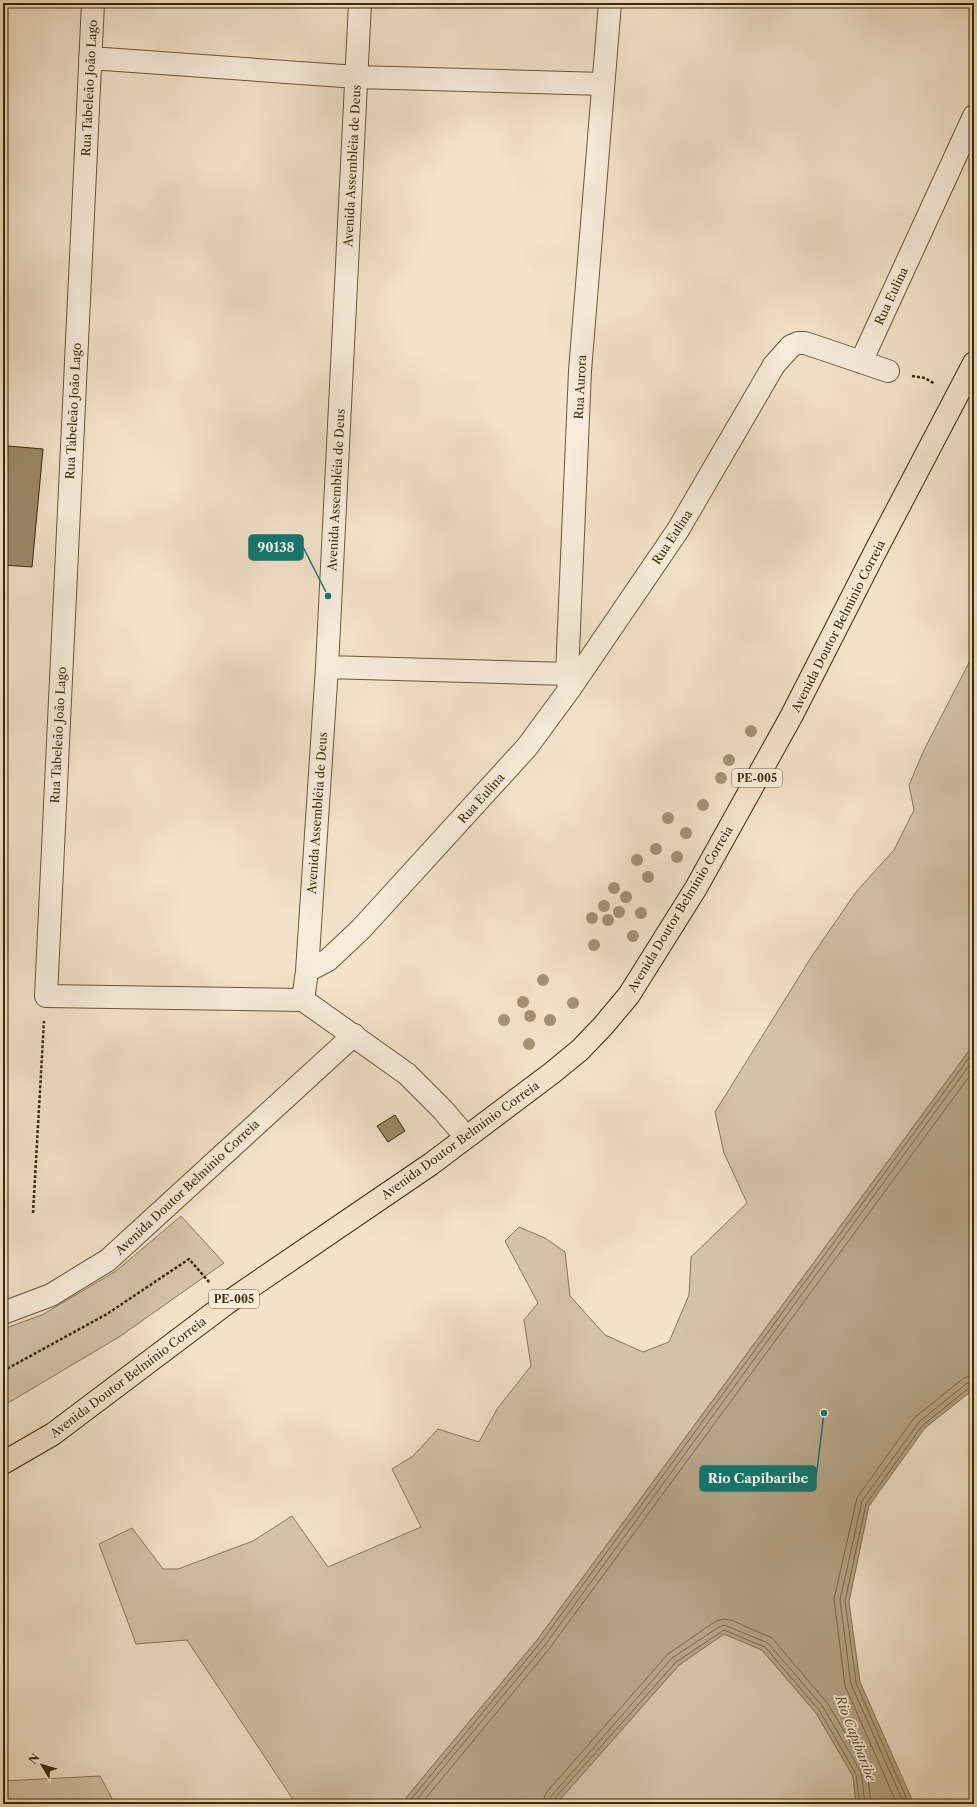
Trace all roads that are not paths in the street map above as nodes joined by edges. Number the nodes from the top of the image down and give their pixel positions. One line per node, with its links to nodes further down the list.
1 (92, 3): 4 (street, Rua Tabeleão João Lago)
2 (360, 3): 5 (street, Avenida Assembléia de Deus)
3 (610, 3): 6 (street, Rua Aurora)
4 (90, 58): 5 (street); 14 (street, Rua Tabeleão João Lago)
5 (357, 77): 6 (street); 11 (street, Avenida Assembléia de Deus)
6 (603, 84): 12 (street, Rua Aurora)
7 (974, 116): 8 (street, Rua Eulina)
8 (861, 362): 10 (street); 12 (street, Rua Eulina)
9 (974, 363): 16 (main road, Avenida Doutor Belmínio Correia / PE-005)
10 (888, 371)
11 (327, 667): 12 (street); 13 (street, Avenida Assembléia de Deus)
12 (568, 682): 13 (street, Rua Eulina)
13 (307, 971): 14 (street, Avenida Assembléia de Deus)
14 (303, 1000): 15 (street)
15 (354, 1035): 16 (street); 17 (street, Avenida Doutor Belminio Correia)
16 (466, 1137): 18 (main road, Avenida Doutor Belmínio Correia / PE-005)
17 (3, 1314)
18 (3, 1463)

